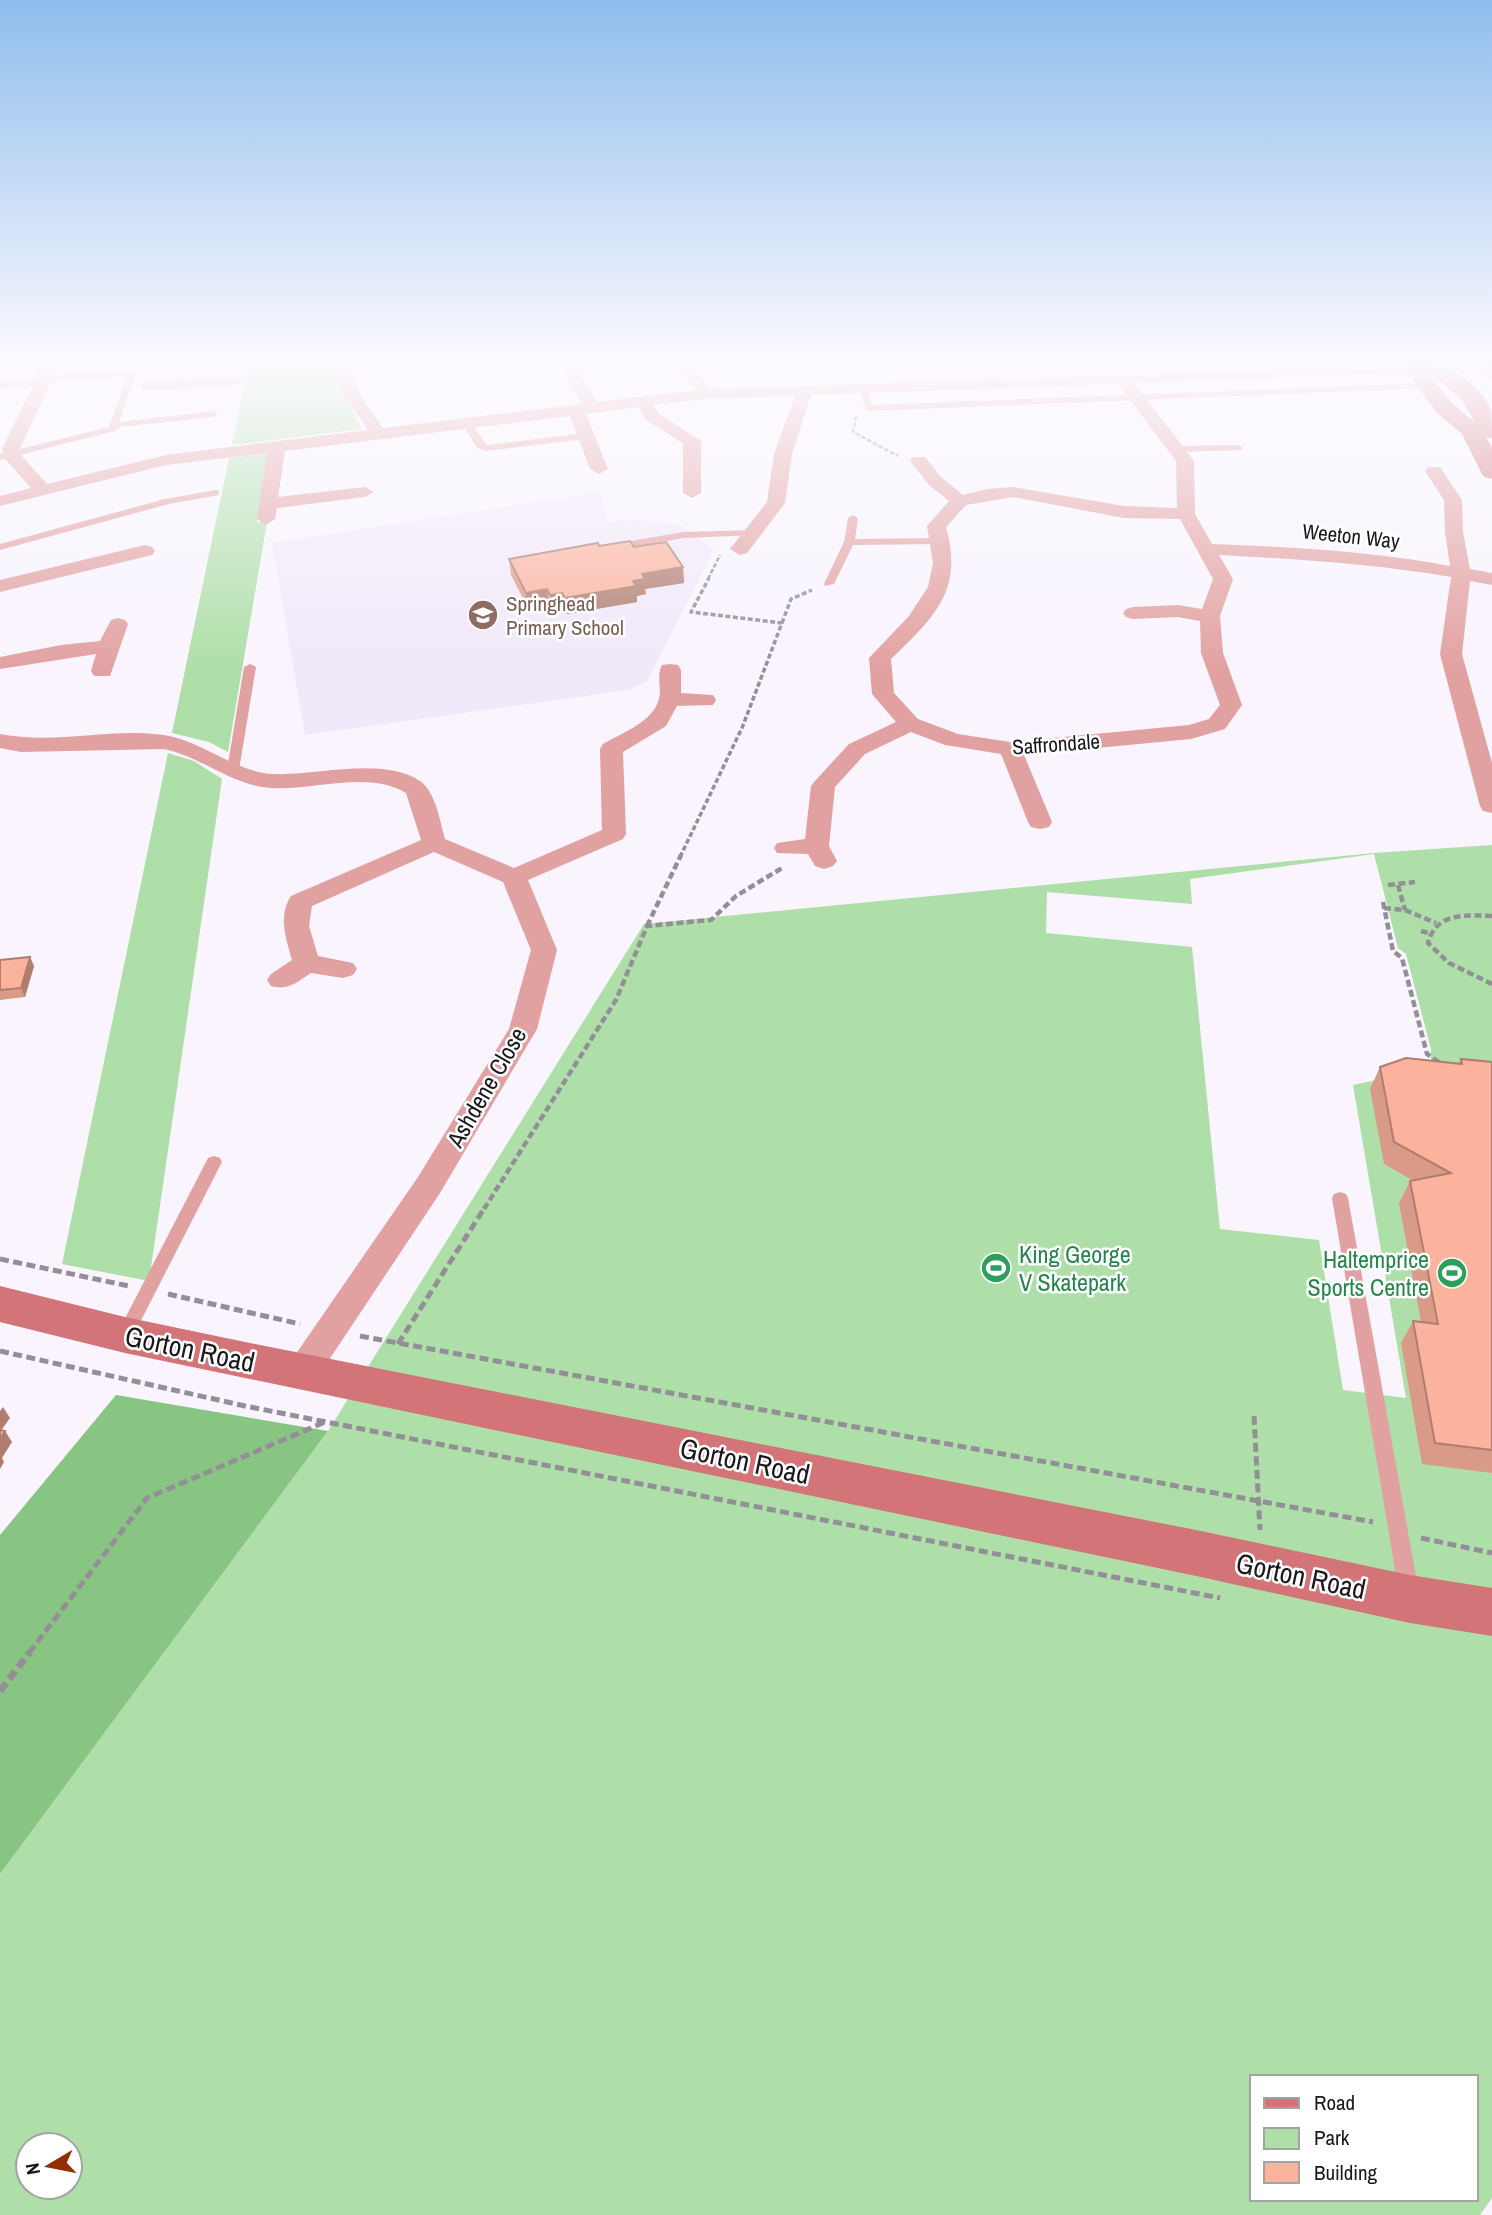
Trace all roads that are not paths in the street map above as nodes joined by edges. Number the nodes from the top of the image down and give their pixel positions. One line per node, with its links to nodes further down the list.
1 (12, 462): 11 (street)
2 (154, 462): 11 (street)
3 (275, 462): 12 (street)
4 (602, 462): 9 (street)
5 (692, 462): 14 (street)
6 (782, 462): 19 (street)
7 (920, 462): 16 (street)
8 (1185, 462): 17 (street, Saffrondale)
9 (604, 465)
10 (1434, 471): 27 (street)
11 (42, 490): 15 (street)
12 (365, 492)
13 (216, 493): 22 (lane)
14 (692, 493)
15 (0, 501)
16 (960, 501): 17 (street); 20 (street, Saffrondale)
17 (1186, 514): 25 (street, Saffrondale)
18 (853, 518): 21 (lane)
19 (753, 533): 23 (lane); 24 (street)
20 (940, 541): 21 (lane); 41 (street, Saffrondale)
21 (849, 542): 29 (lane)
22 (0, 547)
23 (608, 548)
24 (740, 549)
25 (1205, 549): 27 (street, Weeton Way); 32 (street, Saffrondale)
26 (145, 551): 30 (street)
27 (1461, 574): 28 (street, Weeton Way); 45 (street)
28 (1492, 579)
29 (829, 584)
30 (0, 586)
31 (1133, 613): 32 (street)
32 (1210, 616): 43 (street, Saffrondale)
33 (118, 624): 34 (street)
34 (108, 646): 35 (street); 38 (street)
35 (0, 663)
36 (250, 667): 44 (lane)
37 (670, 670): 39 (street)
38 (102, 671)
39 (670, 699): 40 (street); 49 (street)
40 (705, 700)
41 (910, 724): 43 (street, Saffrondale); 48 (street)
42 (0, 741): 44 (street)
43 (1010, 749): 46 (street)
44 (233, 769): 47 (street)
45 (1492, 806)
46 (1040, 825)
47 (434, 843): 49 (street); 50 (street)
48 (807, 851)
49 (514, 877): 57 (street, Ashdene Close)
50 (306, 963): 51 (street); 52 (street)
51 (343, 968)
52 (281, 980)
53 (214, 1162): 56 (lane)
54 (1340, 1198): 58 (lane)
55 (0, 1304): 56 (main road, Gorton Road)
56 (125, 1335): 57 (main road, Gorton Road)
57 (303, 1371): 58 (main road, Gorton Road)
58 (1410, 1599): 59 (main road, Gorton Road)
59 (1492, 1612)

